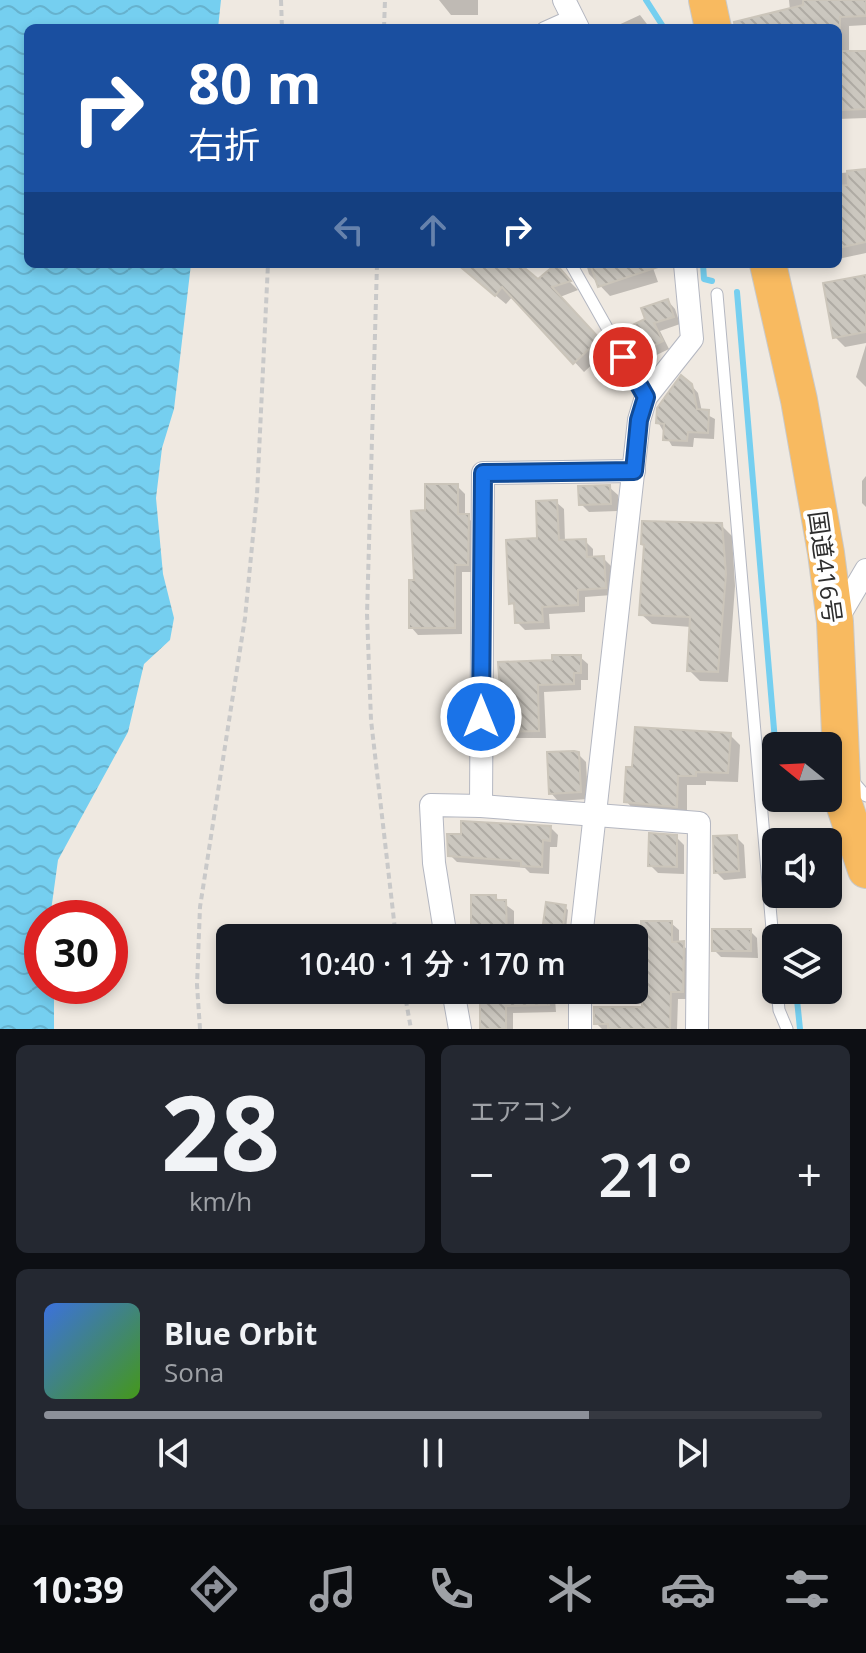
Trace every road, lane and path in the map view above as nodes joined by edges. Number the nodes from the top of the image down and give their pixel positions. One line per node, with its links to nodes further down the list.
1 (281, 0): 5 (path)
2 (385, 0): 6 (path)
3 (707, 0): 8 (highway)
4 (571, 14): 7 (lane)
5 (282, 24)
6 (384, 24)
7 (551, 24)
8 (712, 24)
9 (268, 268): 34 (path)
10 (377, 268): 26 (path)
11 (573, 268): 15 (lane)
12 (685, 268): 15 (street)
13 (769, 268): 18 (highway, 国道416号)
14 (717, 294): 29 (lane)
15 (646, 397): 16 (street)
16 (634, 471): 23 (street); 24 (street)
17 (866, 570): 18 (street)
18 (835, 622): 19 (highway, 国道416号)
19 (840, 732)
20 (842, 768): 22 (lane)
21 (842, 784): 25 (highway, 国道416号)
22 (866, 796)
23 (481, 806): 24 (street); 27 (street)
24 (595, 815): 28 (street); 38 (street)
25 (866, 870)
26 (394, 924)
27 (444, 924)
28 (583, 924)
29 (772, 924)
30 (407, 1004): 35 (path)
31 (456, 1004): 36 (street)
32 (580, 1004): 37 (street)
33 (778, 1004): 39 (lane)
34 (200, 1029)
35 (411, 1029)
36 (460, 1029)
37 (580, 1029)
38 (697, 1029)
39 (787, 1029)

